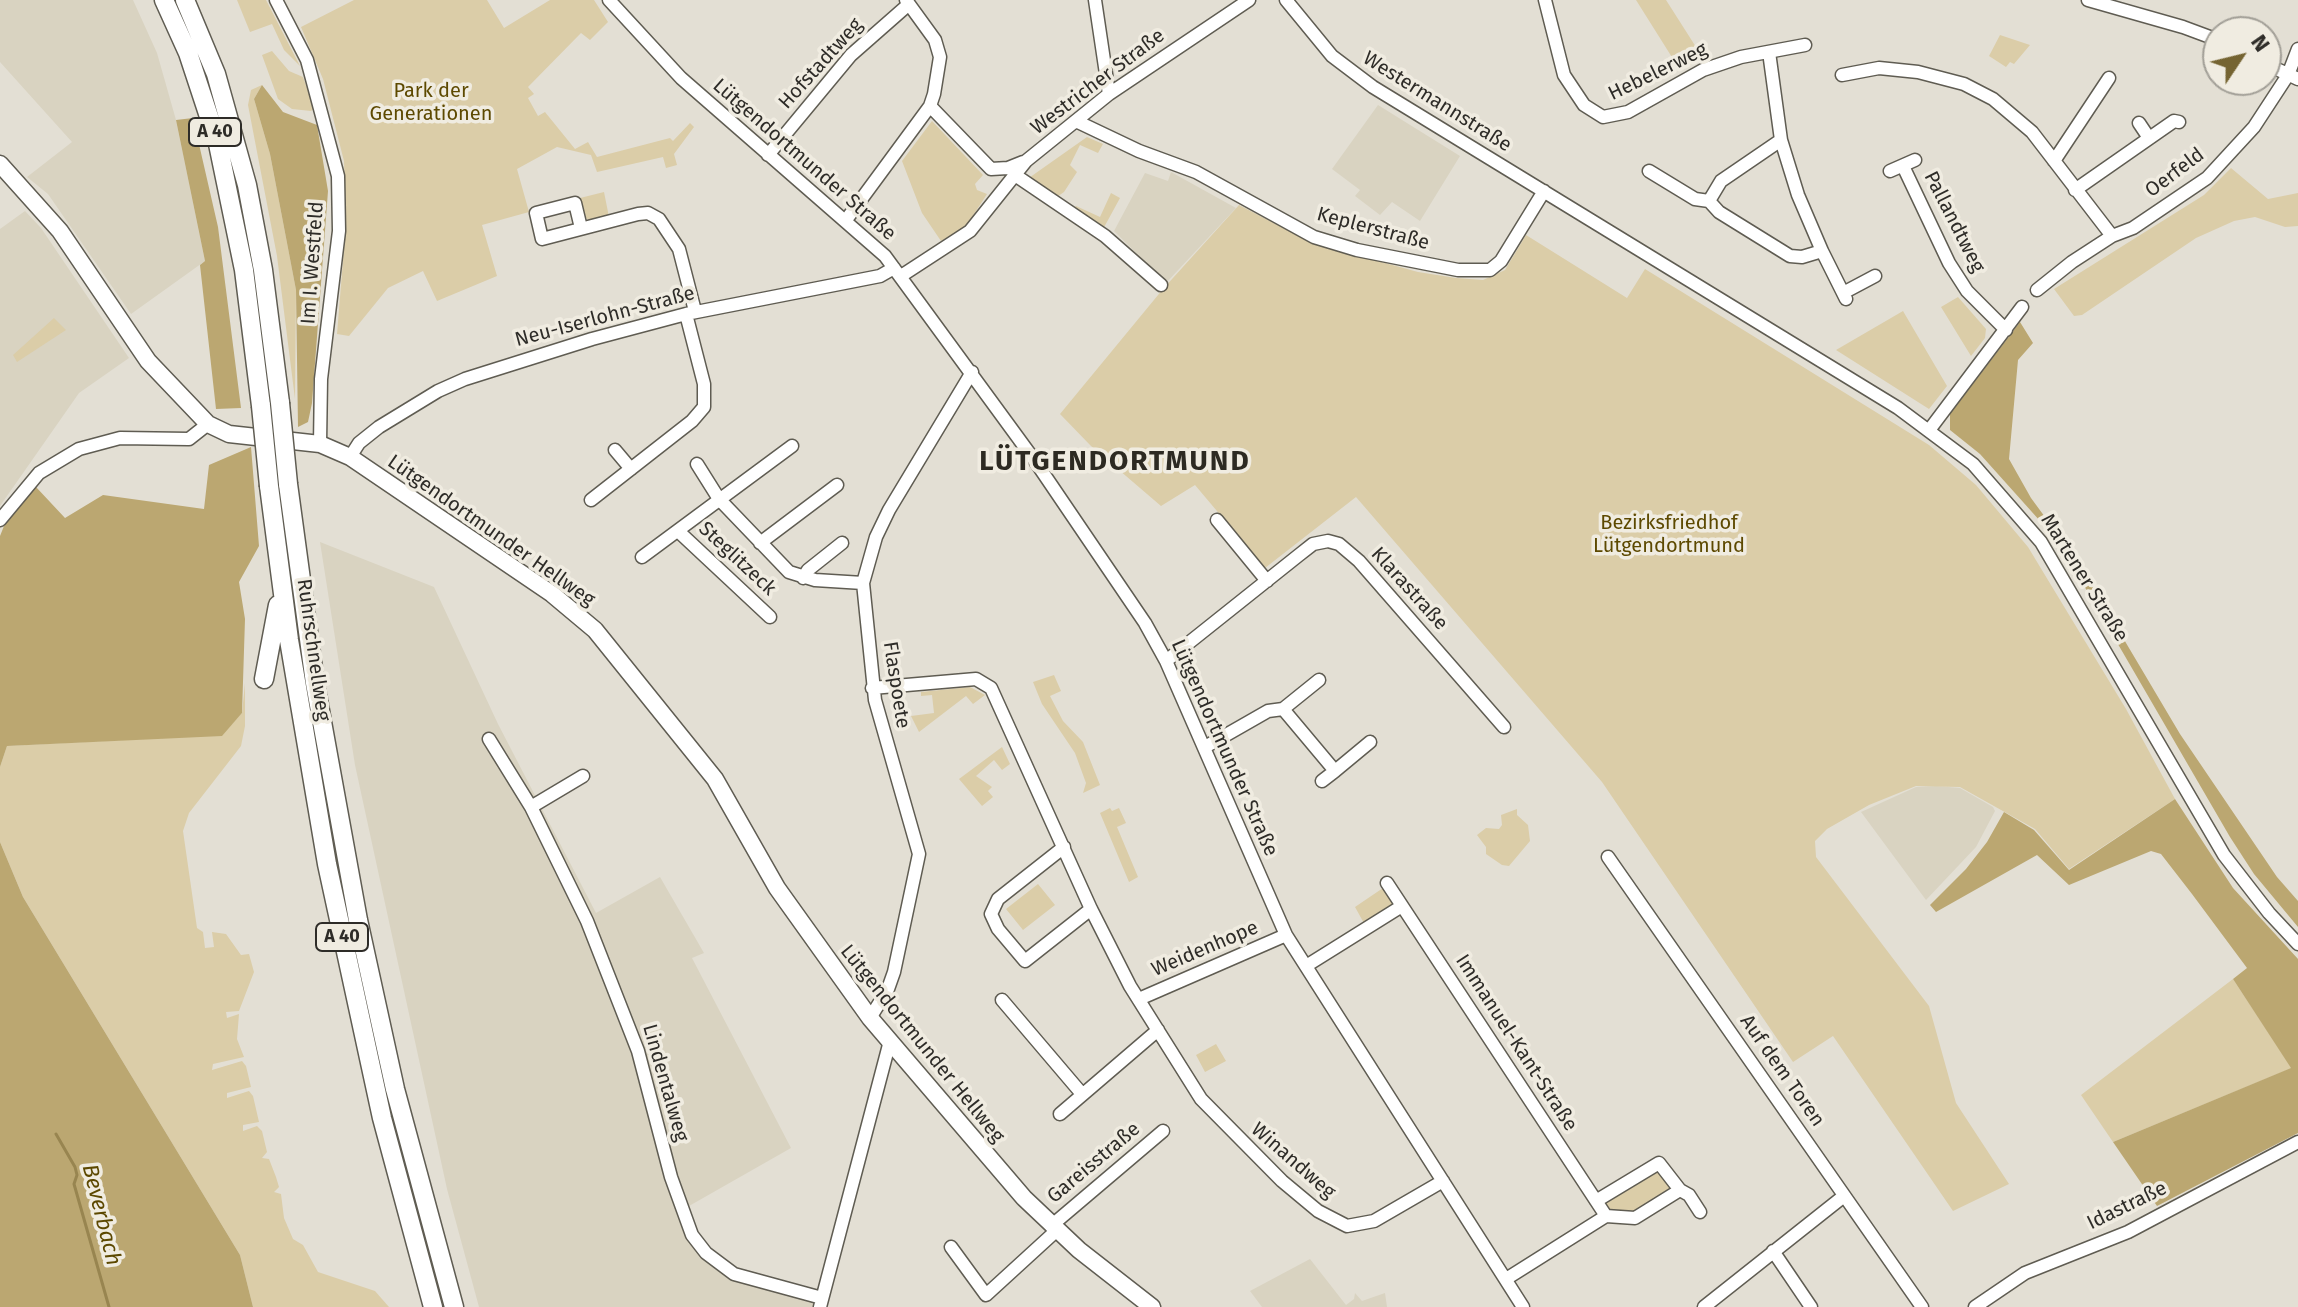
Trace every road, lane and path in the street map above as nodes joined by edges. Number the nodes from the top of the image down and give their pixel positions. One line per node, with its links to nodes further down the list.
1 (164, 0): 57 (highway, Ruhrschnellweg / A 40, bridge)
2 (185, 0): 57 (highway, Ruhrschnellweg / A 40, bridge)
3 (276, 0): 51 (street, Im I. Westfeld)
4 (609, 0): 25 (street, Lütgendortmunder Straße)
5 (1095, 0): 18 (street)
6 (1249, 0): 18 (street, Westricher Straße)
7 (1286, 0): 34 (street, Westermannstraße)
8 (1545, 0): 14 (street, Hebelerweg)
9 (2088, 0): 11 (street)
10 (907, 2): 19 (street); 25 (street, Hofstadtweg)
11 (2202, 34)
12 (1805, 45): 14 (street, Hebelerweg)
13 (2298, 49): 16 (street, Oerfeld)
14 (1769, 52): 24 (street)
15 (1842, 75): 27 (street)
16 (2293, 77): 39 (street, Oerfeld)
17 (2109, 78): 27 (street)
18 (1109, 94): 20 (street, Westricher Straße)
19 (930, 106): 29 (street); 37 (street)
20 (1078, 122): 26 (street, Westricher Straße); 34 (street, Keplerstraße)
21 (2179, 122): 23 (street)
22 (2139, 123): 23 (street)
23 (2149, 138): 33 (street)
24 (1781, 140): 35 (street); 40 (street)
25 (768, 155): 37 (street, Lütgendortmunder Straße)
26 (1026, 161): 29 (street); 32 (street, Westricher Straße)
27 (2054, 161): 33 (street)
28 (0, 164): 49 (main road, Lütgendortmunder Hellweg)
29 (991, 169): 36 (street)
30 (1649, 171): 35 (street)
31 (1890, 171): 47 (street, Pallandtweg)
32 (1015, 175): 36 (street, Westricher Straße); 43 (street)
33 (2075, 190): 39 (street)
34 (1544, 191): 50 (street, Martener Straße)
35 (1709, 201): 40 (street)
36 (992, 205): 41 (street, Westricher Straße)
37 (846, 220): 41 (street, Lütgendortmunder Straße)
38 (581, 228): 46 (street)
39 (2112, 236): 44 (street, Oerfeld)
40 (1822, 251): 42 (street)
41 (898, 272): 46 (street, Neu-Iserlohn-Straße); 48 (street, Lütgendortmunder Straße)
42 (1875, 276)
43 (1161, 285)
44 (2037, 290)
45 (2022, 307): 47 (street)
46 (691, 312): 54 (street, Neu-Iserlohn-Straße); 56 (street)
47 (2006, 330): 50 (street)
48 (972, 372): 70 (street, Flaspoete); 72 (street, Lütgendortmunder Straße)
49 (208, 424): 51 (main road, Lütgendortmunder Hellweg); 61 (street)
50 (1930, 429): 91 (street, Martener Straße)
51 (320, 444): 54 (main road, Lütgendortmunder Hellweg)
52 (792, 446): 59 (street, Steglitzeck)
53 (615, 450): 56 (street)
54 (350, 457): 95 (main road, Lütgendortmunder Hellweg)
55 (697, 464): 59 (street)
56 (631, 469): 60 (street)
57 (279, 485): 67 (highway, Ruhrschnellweg / A 40); 115 (highway, Ruhrschnellweg / A 40)
58 (837, 485): 64 (street)
59 (719, 499): 63 (street, Steglitzeck); 64 (street)
60 (591, 500)
61 (0, 520)
62 (1217, 520): 69 (street)
63 (678, 531): 66 (street, Steglitzeck); 71 (street, Steglitzeck)
64 (760, 543): 68 (street)
65 (842, 543): 68 (street)
66 (642, 557)
67 (278, 562): 73 (highway); 114 (highway, Ruhrschnellweg / A 40)
68 (803, 578): 70 (street)
69 (1267, 581): 72 (street, Klarastraße); 77 (street, Klarastraße)
70 (863, 583): 75 (street, Flaspoete)
71 (770, 617)
72 (1166, 661): 80 (street, Lütgendortmunder Straße)
73 (264, 679)
74 (1319, 680): 76 (street)
75 (872, 688): 85 (street, Winandweg); 95 (street, Flaspoete)
76 (1283, 709): 80 (street); 81 (street)
77 (1504, 727)
78 (489, 739): 84 (street, Lindentalweg)
79 (1370, 742): 81 (street)
80 (1205, 747): 90 (street, Lütgendortmunder Straße)
81 (1335, 771): 83 (street)
82 (583, 776): 84 (street)
83 (1322, 781)
84 (531, 807): 113 (street, Lindentalweg)
85 (1064, 847): 89 (street, Winandweg); 89 (street)
86 (1608, 857): 104 (street, Auf dem Toren)
87 (1387, 883): 88 (street, Immanuel-Kant-Straße)
88 (1402, 906): 92 (street); 105 (street, Immanuel-Kant-Straße)
89 (1091, 909): 93 (street, Winandweg)
90 (1286, 935): 92 (street, Lütgendortmunder Straße); 93 (street, Weidenhope)
91 (2298, 944)
92 (1306, 966): 102 (street, Lütgendortmunder Straße)
93 (1139, 999): 96 (street, Winandweg)
94 (1002, 1000): 98 (street)
95 (870, 1018): 97 (main road, Lütgendortmunder Hellweg)
96 (1158, 1030): 98 (street); 102 (street, Winandweg)
97 (890, 1041): 108 (main road, Lütgendortmunder Hellweg); 113 (street)
98 (1082, 1094): 99 (street)
99 (1060, 1114)
100 (1163, 1131): 108 (street, Gareisstraße)
101 (2298, 1142): 122 (street, Idastraße)
102 (1443, 1181): 111 (street, Lütgendortmunder Straße)
103 (1680, 1190): 105 (street); 106 (street); 107 (street)
104 (1844, 1196): 110 (street); 121 (street, Auf dem Toren)
105 (1596, 1201): 107 (street, Immanuel-Kant-Straße)
106 (1700, 1212)
107 (1606, 1216): 111 (street)
108 (1054, 1228): 112 (street, Gareisstraße); 117 (main road, Lütgendortmunder Hellweg)
109 (951, 1247): 112 (street)
110 (1773, 1251): 119 (street); 120 (street)
111 (1506, 1279): 118 (street, Lütgendortmunder Straße)
112 (986, 1295): 116 (street)
113 (821, 1303)
114 (433, 1307)
115 (454, 1307)
116 (995, 1307)
117 (1152, 1307)
118 (1523, 1307)
119 (1704, 1307)
120 (1811, 1307)
121 (1922, 1307)
122 (1975, 1307)

